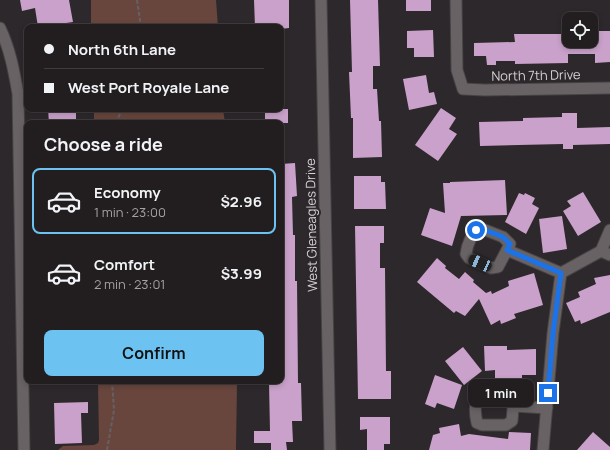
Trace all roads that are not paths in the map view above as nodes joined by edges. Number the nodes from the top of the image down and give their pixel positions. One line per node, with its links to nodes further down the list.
1 (321, 0): 12 (street, West Gleneagles Drive)
2 (456, 0): 4 (street, North 7th Drive)
3 (0, 28): 11 (street)
4 (610, 88)
5 (610, 230): 7 (street)
6 (507, 250): 8 (street)
7 (605, 253): 8 (street)
8 (561, 273): 10 (street)
9 (514, 406): 10 (street)
10 (547, 408): 13 (street)
11 (24, 450)
12 (330, 450)
13 (543, 450)

